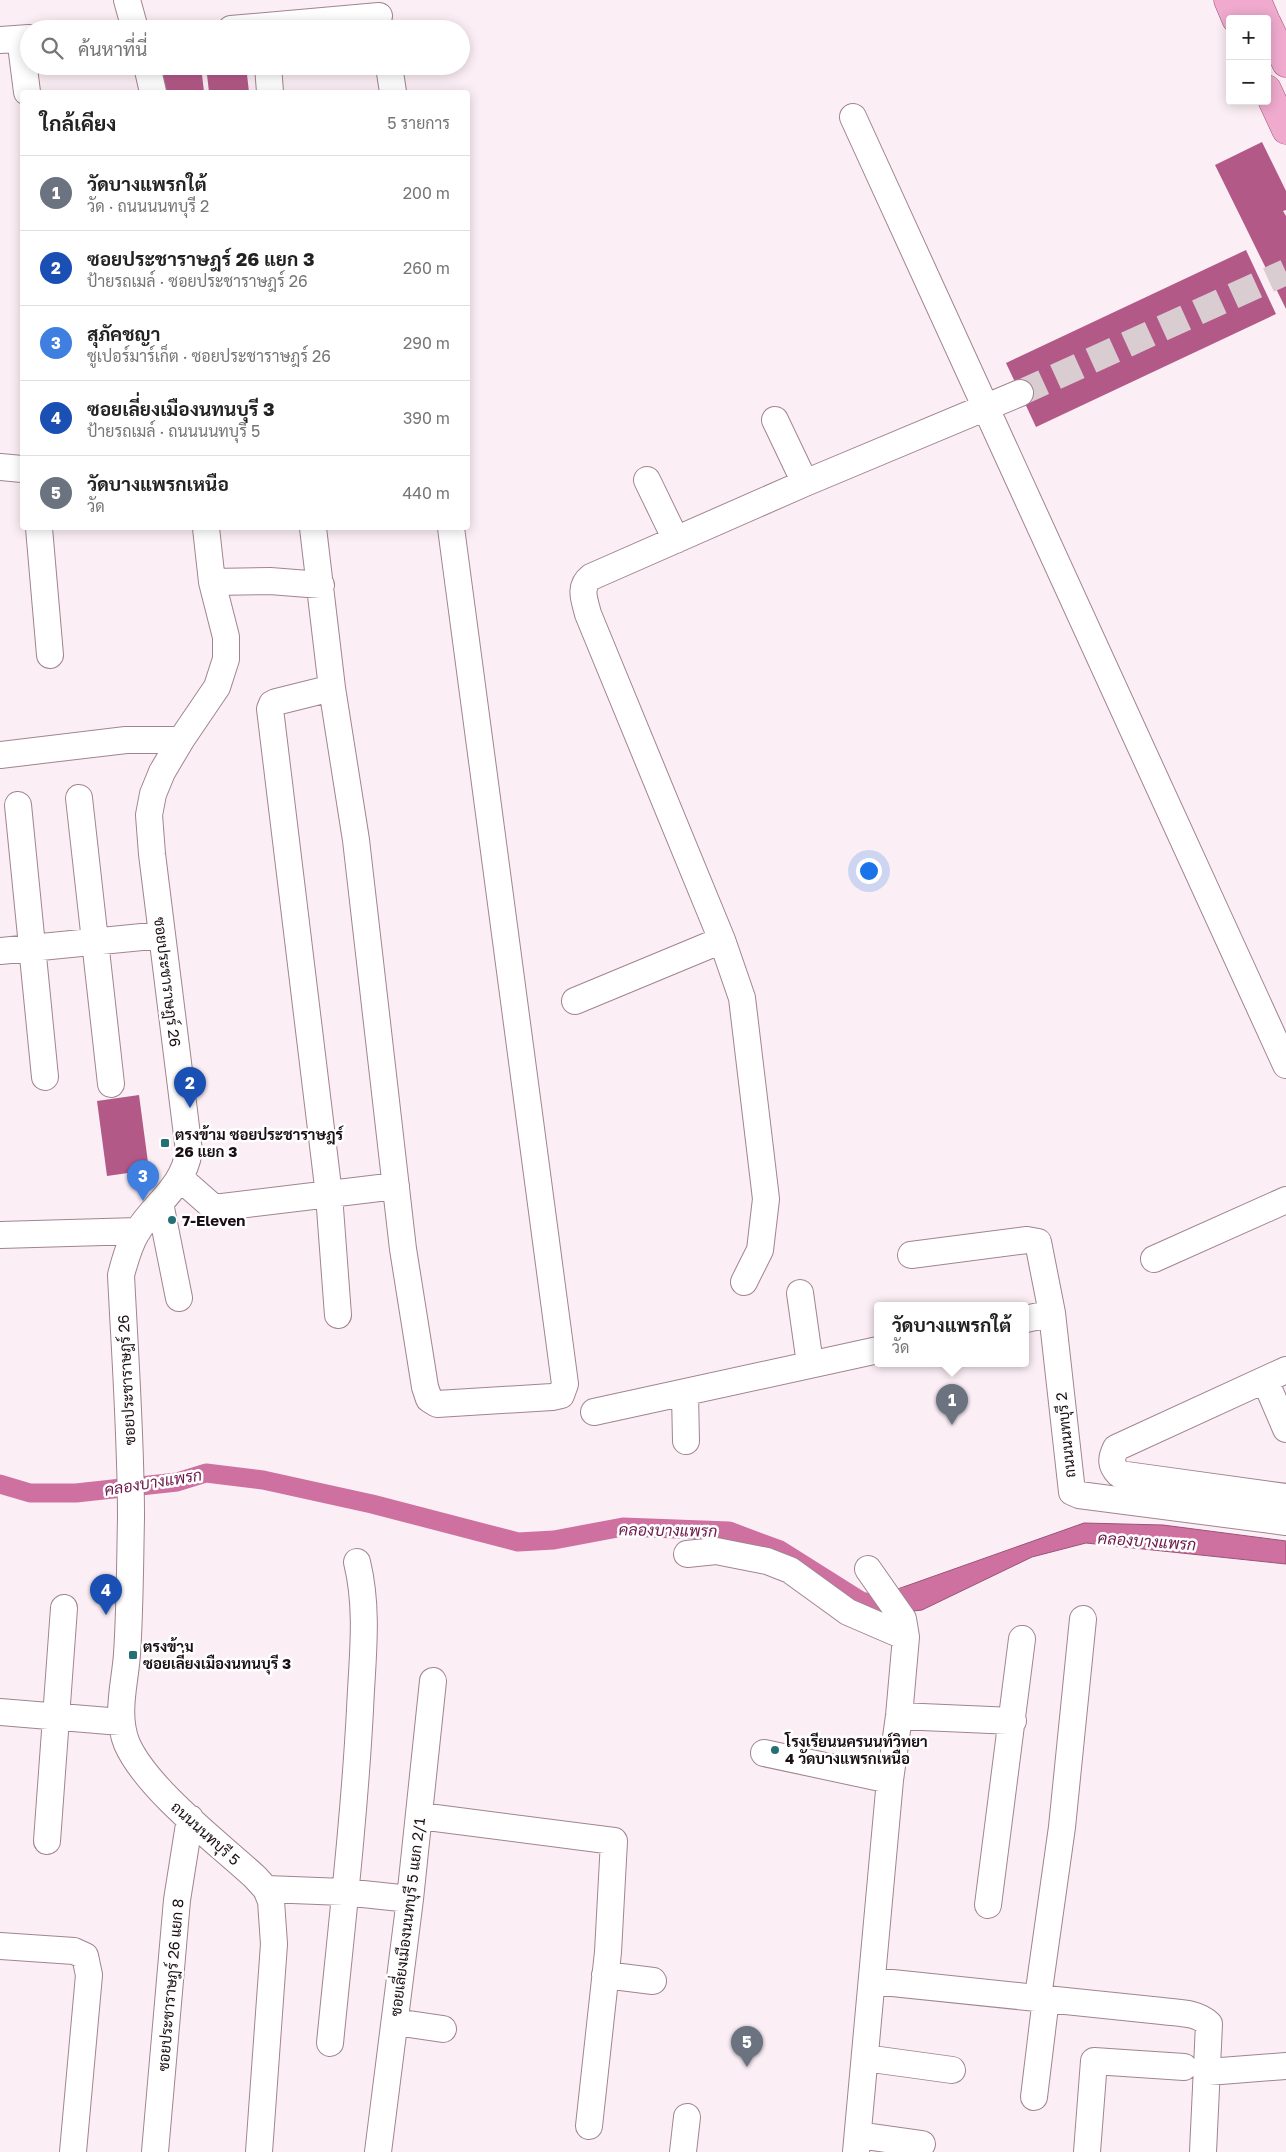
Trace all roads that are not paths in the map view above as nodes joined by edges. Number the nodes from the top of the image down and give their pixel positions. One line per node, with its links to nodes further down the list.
1 (127, 0): 8 (street)
2 (1228, 0): 6 (main road)
3 (1257, 0): 7 (main road)
4 (336, 10): 5 (street); 9 (street)
5 (378, 15)
6 (1234, 15)
7 (1263, 15)
8 (132, 20)
9 (297, 20)
10 (1271, 31): 13 (main road)
11 (20, 39): 12 (street)
12 (0, 40)
13 (1286, 63)
14 (25, 75): 18 (street)
15 (149, 75): 19 (street)
16 (269, 75): 20 (street)
17 (390, 75): 21 (street)
18 (27, 90)
19 (153, 90)
20 (270, 90)
21 (393, 90)
22 (1271, 98): 24 (main road)
23 (853, 117): 26 (street)
24 (1286, 130)
25 (1020, 393): 26 (street)
26 (985, 408): 31 (street); 51 (street)
27 (775, 420): 31 (street)
28 (0, 467): 29 (street)
29 (20, 469)
30 (646, 480): 36 (street)
31 (805, 483): 36 (street)
32 (39, 530): 39 (street)
33 (206, 530): 37 (street, ซอยประชาราษฎร์ 26)
34 (314, 530): 38 (street)
35 (451, 530): 55 (street)
36 (676, 540): 46 (street)
37 (212, 582): 38 (street); 41 (street, ซอยประชาราษฎร์ 26)
38 (321, 585): 40 (street)
39 (50, 655)
40 (332, 688): 55 (street); 56 (street)
41 (181, 740): 42 (street); 45 (street, ซอยประชาราษฎร์ 26)
42 (0, 755)
43 (79, 798): 47 (street)
44 (18, 805): 48 (street)
45 (162, 935): 47 (street); 54 (street, ซอยประชาราษฎร์ 26)
46 (722, 940): 50 (street); 63 (street)
47 (95, 942): 48 (street); 53 (street)
48 (32, 948): 49 (street); 52 (street)
49 (0, 951)
50 (575, 1001)
51 (1286, 1065)
52 (45, 1077)
53 (111, 1084)
54 (180, 1178): 56 (street); 58 (street, ซอยประชาราษฎร์ 26)
55 (396, 1186): 56 (street)
56 (329, 1195): 67 (street)
57 (1286, 1200): 62 (street)
58 (160, 1203): 59 (street, ซอยประชาราษฎร์ 26); 65 (street)
59 (138, 1231): 60 (street); 77 (street, ซอยประชาราษฎร์ 26)
60 (0, 1235)
61 (911, 1255): 66 (street, ถนนนนทบุรี 2)
62 (1154, 1258)
63 (744, 1282)
64 (800, 1293): 70 (street)
65 (179, 1298)
66 (1052, 1313): 68 (street); 78 (street, ถนนนนทบุรี 2)
67 (338, 1315)
68 (1029, 1318)
69 (874, 1351): 70 (street)
70 (810, 1364): 72 (street)
71 (1275, 1375): 74 (street); 76 (street)
72 (685, 1394): 73 (street); 75 (street)
73 (594, 1412)
74 (1286, 1429)
75 (686, 1441)
76 (1286, 1497)
77 (131, 1518): 91 (street, ถนนนนทบุรี 5)
78 (1286, 1522)
79 (687, 1554): 84 (street)
80 (357, 1562): 98 (street)
81 (875, 1578): 84 (street)
82 (64, 1608): 88 (street)
83 (1083, 1619): 105 (street)
84 (905, 1628): 89 (street)
85 (1022, 1639): 90 (street)
86 (433, 1681): 94 (street, ซอยเลี่ยงเมืองนนทบุรี 5 แยก 2/1)
87 (0, 1712): 88 (street)
88 (58, 1715): 91 (street); 96 (street)
89 (899, 1716): 90 (street); 93 (street)
90 (1013, 1721): 100 (street)
91 (121, 1722): 95 (street, ถนนนนทบุรี 5)
92 (764, 1753): 93 (street)
93 (890, 1780): 103 (street)
94 (420, 1816): 99 (street, ซอยเลี่ยงเมืองนนทบุรี 5 แยก 2/1); 102 (street)
95 (190, 1818): 97 (street, ถนนนนทบุรี 5); 120 (street, ซอยประชาราษฎร์ 26 แยก 8)
96 (47, 1840)
97 (266, 1889): 98 (street); 121 (street)
98 (344, 1892): 99 (street); 108 (street)
99 (410, 1899): 106 (street, ซอยเลี่ยงเมืองนนทบุรี 5 แยก 2/1)
100 (988, 1905)
101 (0, 1946): 119 (street)
102 (605, 1974): 104 (street); 115 (street)
103 (873, 1981): 105 (street); 109 (street)
104 (653, 1982)
105 (1042, 1997): 112 (street); 113 (street)
106 (395, 2022): 107 (street); 122 (street, ซอยเลี่ยงเมืองนนทบุรี 5 แยก 2/1)
107 (443, 2030)
108 (330, 2043)
109 (875, 2060): 111 (street); 116 (street)
110 (1286, 2066): 112 (street)
111 (952, 2070)
112 (1196, 2070): 118 (street); 124 (street)
113 (1034, 2097)
114 (687, 2117): 123 (street)
115 (589, 2126)
116 (865, 2140): 117 (street)
117 (922, 2144)
118 (1093, 2151)
119 (73, 2152)
120 (155, 2152)
121 (259, 2152)
122 (378, 2152)
123 (683, 2152)
124 (1202, 2152)

